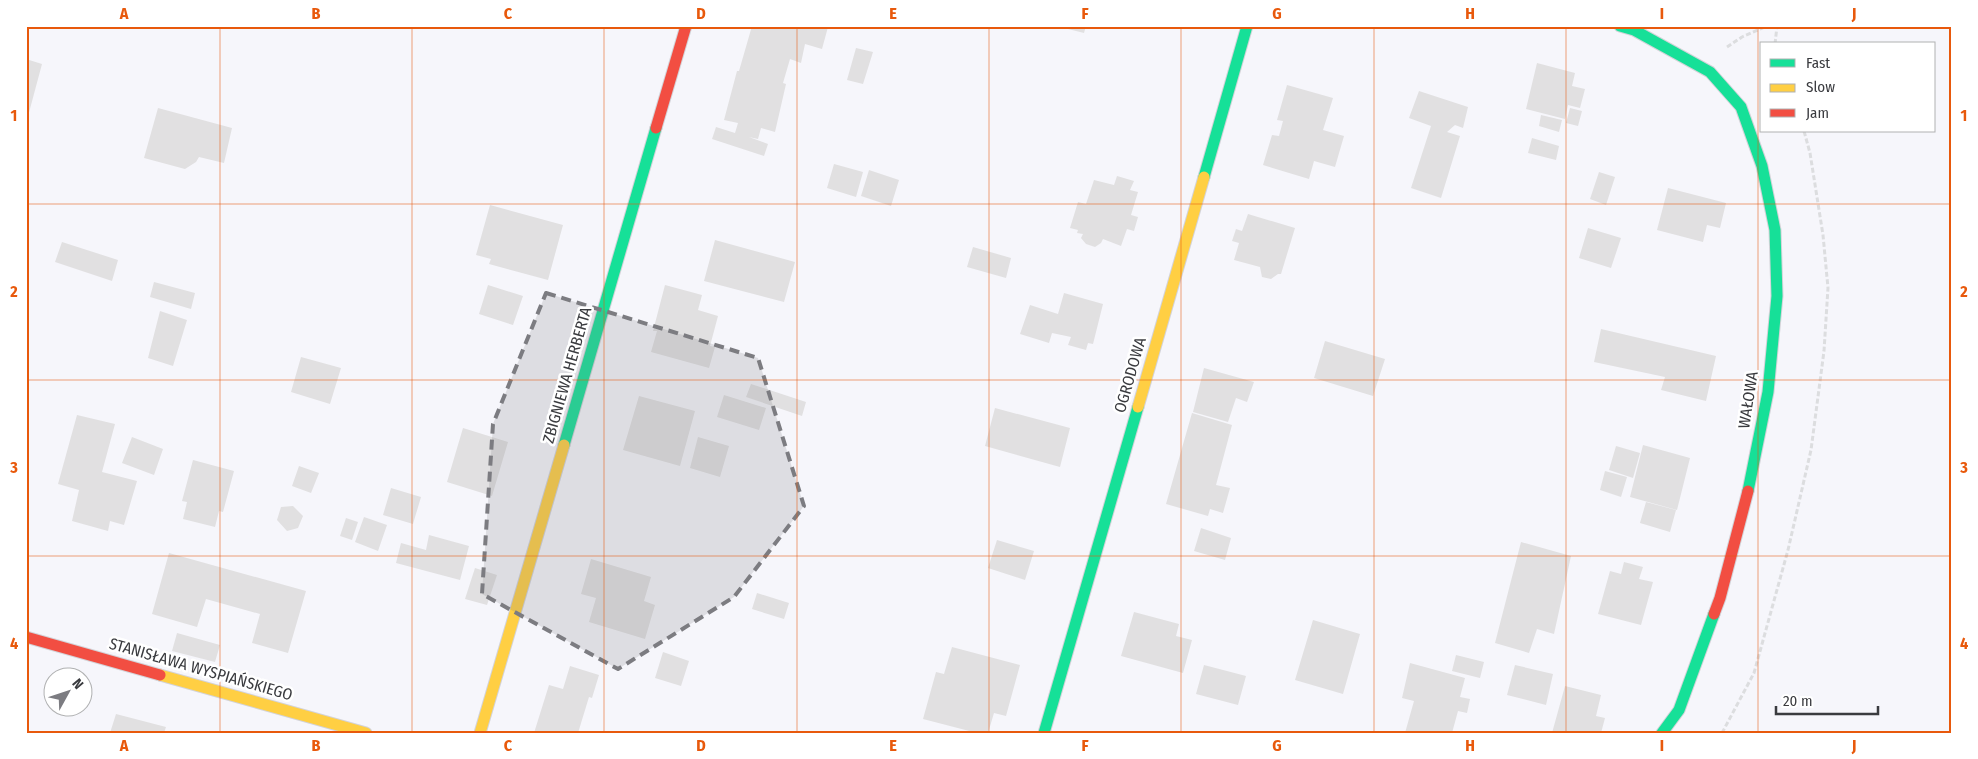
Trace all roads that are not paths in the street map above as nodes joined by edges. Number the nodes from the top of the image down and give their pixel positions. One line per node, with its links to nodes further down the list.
1 (686, 26): 6 (street, ZBIGNIEWA HERBERTA)
2 (1247, 26): 7 (street, OGRODOWA)
3 (1620, 26): 8 (street, WAŁOWA)
4 (26, 636): 5 (street, STANISŁAWA WYSPIAŃSKIEGO)
5 (366, 733)
6 (480, 733)
7 (1044, 733)
8 (1662, 733)

